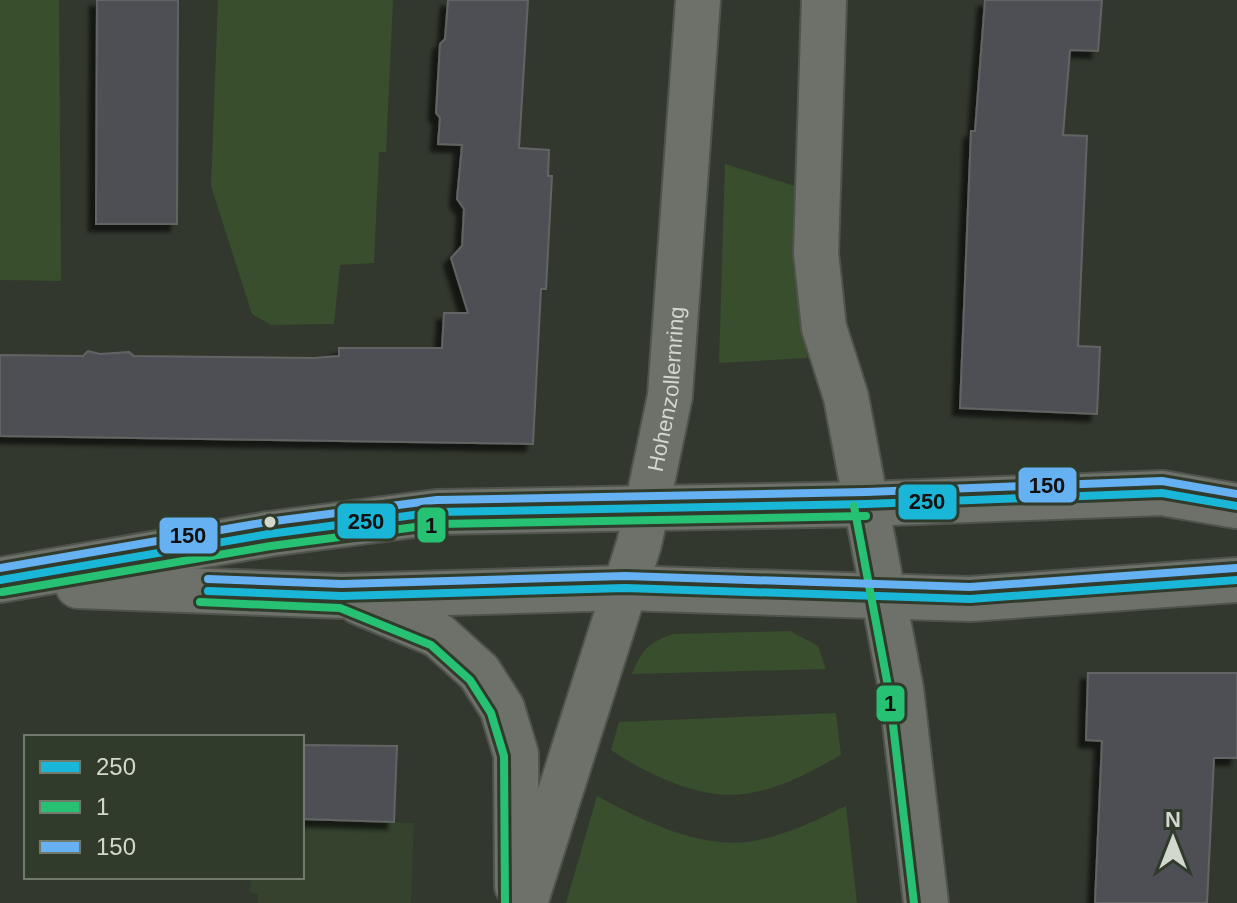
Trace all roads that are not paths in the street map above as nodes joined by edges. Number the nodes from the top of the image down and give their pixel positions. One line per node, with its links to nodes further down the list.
1 (698, 0): 5 (main road, Hohenzollernring)
2 (824, 0): 3 (main road)
3 (866, 504): 4 (main road); 5 (main road); 9 (main road)
4 (1237, 506)
5 (647, 507): 7 (main road); 8 (main road, Hohenzollernring)
6 (1237, 580): 9 (main road)
7 (0, 582): 10 (main road)
8 (625, 588): 9 (main road); 10 (main road); 12 (main road, Hohenzollernring)
9 (884, 595): 13 (main road)
10 (342, 596): 11 (main road)
11 (517, 903)
12 (525, 903)
13 (926, 903)

